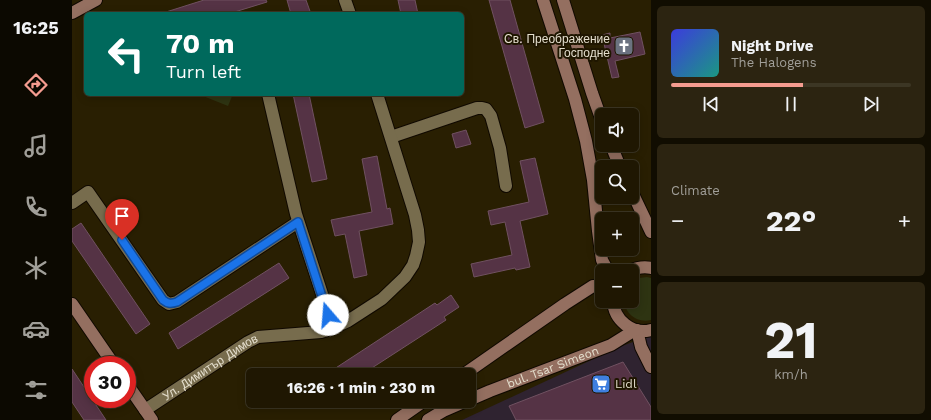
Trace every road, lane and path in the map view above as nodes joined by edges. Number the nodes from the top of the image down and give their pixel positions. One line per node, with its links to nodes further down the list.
1 (96, 0): 6 (street)
2 (345, 0): 5 (street)
3 (543, 0): 16 (street)
4 (563, 0): 9 (street)
5 (349, 12)
6 (72, 13)
7 (268, 96): 14 (street)
8 (378, 96): 10 (street, Ул. Димитър Димов)
9 (598, 108)
10 (391, 137): 11 (street); 22 (street, Ул. Димитър Димов)
11 (506, 186)
12 (72, 203): 14 (street)
13 (638, 204): 15 (street)
14 (298, 222): 22 (street)
15 (651, 232)
16 (604, 264)
17 (639, 267): 18 (street)
18 (651, 268)
19 (595, 286): 27 (street)
20 (72, 304): 25 (street)
21 (615, 308): 23 (street)
22 (333, 328): 32 (street, Ул. Димитър Димов)
23 (636, 330): 24 (street); 26 (street); 29 (street, bul. Tsar Simeon)
24 (651, 330)
25 (108, 356)
26 (651, 367)
27 (473, 368)
28 (136, 397): 32 (street)
29 (476, 397)
30 (414, 408): 33 (street)
31 (450, 408): 34 (street)
32 (148, 415)
33 (396, 420)
34 (428, 420)

